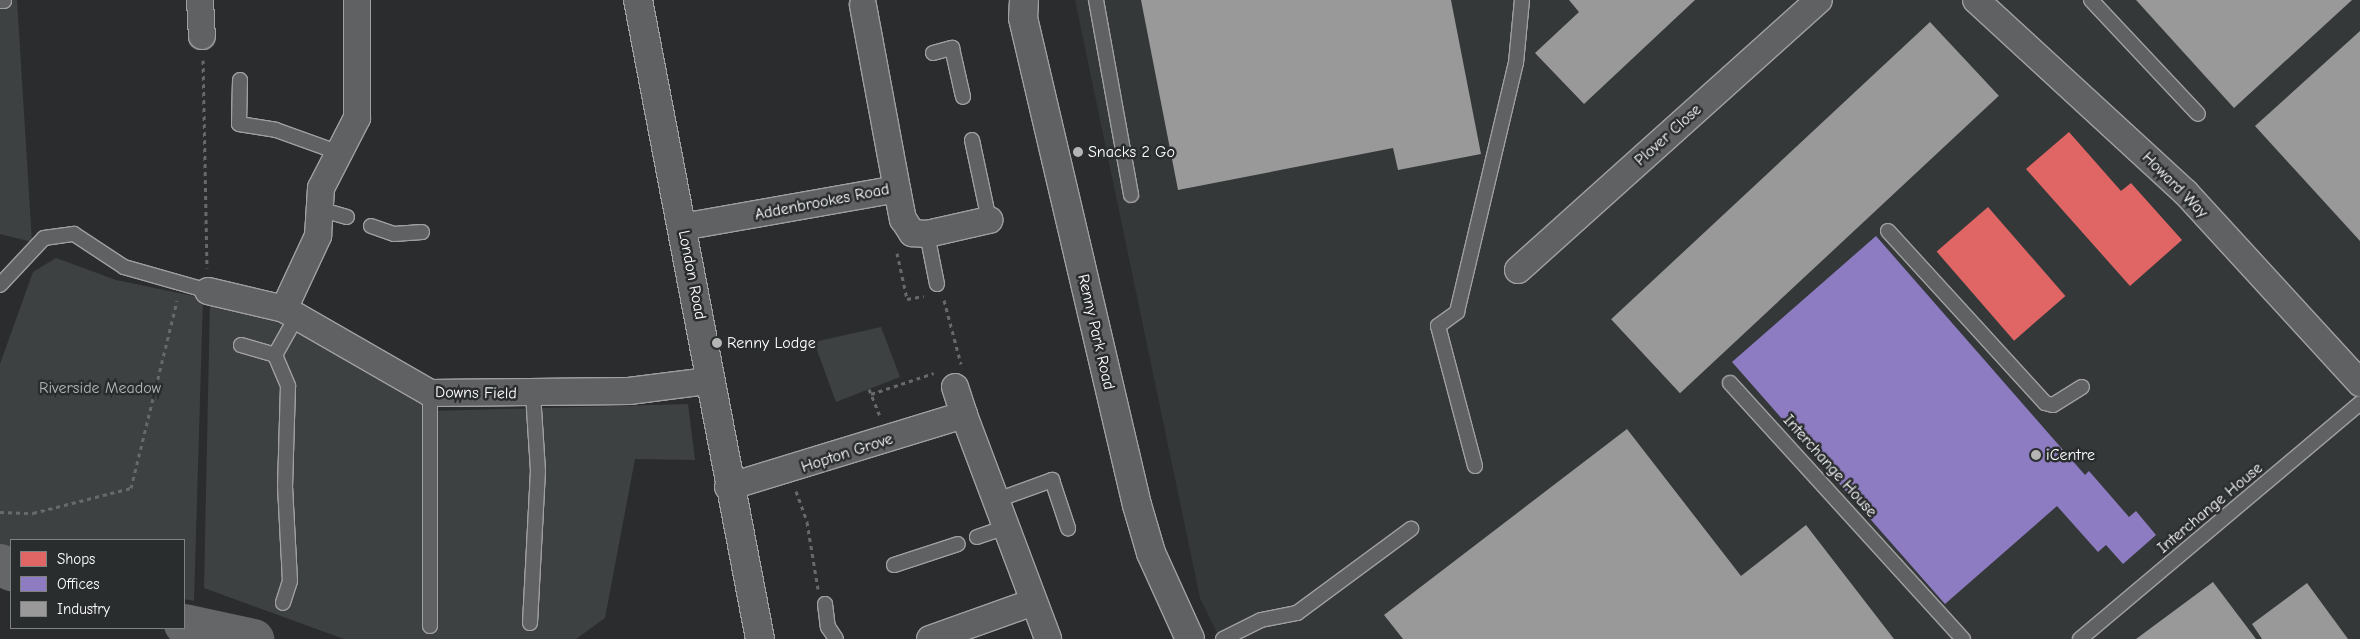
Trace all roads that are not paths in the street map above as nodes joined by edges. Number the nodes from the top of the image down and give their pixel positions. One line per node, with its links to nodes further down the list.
1 (200, 0): 11 (street)
2 (357, 0): 17 (street)
3 (638, 0): 24 (main road, London Road)
4 (1096, 0): 19 (lane)
5 (1522, 0): 44 (lane)
6 (1818, 0): 28 (street, Plover Close)
7 (1976, 0): 38 (street, Howard Way)
8 (2091, 0): 15 (lane)
9 (862, 5): 18 (street, Addenbrookes Road)
10 (1020, 6): 62 (main road, Renny Park Road)
11 (202, 36)
12 (933, 53): 14 (lane)
13 (240, 80): 17 (lane)
14 (963, 97)
15 (2198, 114)
16 (972, 140): 22 (lane)
17 (337, 152): 20 (street)
18 (897, 189): 24 (street, Addenbrookes Road); 27 (street)
19 (1131, 195)
20 (319, 209): 21 (lane); 32 (street)
21 (347, 217)
22 (989, 220): 27 (street)
23 (371, 226): 26 (lane)
24 (682, 228): 36 (main road, London Road)
25 (1888, 231): 39 (lane)
26 (422, 232)
27 (927, 234): 30 (lane)
28 (1518, 270)
29 (0, 284): 31 (lane)
30 (937, 290)
31 (208, 291): 32 (street, Downs Field)
32 (290, 312): 34 (lane); 40 (street, Downs Field)
33 (241, 345): 34 (lane)
34 (275, 355): 55 (lane)
35 (953, 372): 43 (street)
36 (708, 381): 41 (street, Downs Field); 45 (main road, London Road)
37 (1730, 383): 64 (lane, Interchange House)
38 (2360, 383)
39 (2082, 387)
40 (430, 393): 41 (street, Downs Field); 57 (lane)
41 (532, 393): 56 (lane)
42 (2360, 403): 65 (lane, Interchange House)
43 (964, 415): 45 (street, Hopton Grove); 46 (street)
44 (1475, 466)
45 (728, 487): 58 (main road, London Road)
46 (996, 500): 47 (street); 48 (lane)
47 (1006, 527): 50 (lane); 54 (street)
48 (1068, 528)
49 (1411, 528): 63 (lane)
50 (977, 537)
51 (958, 544): 52 (lane)
52 (894, 565)
53 (821, 599): 59 (lane)
54 (1034, 602): 60 (street); 61 (street)
55 (283, 603)
56 (530, 623)
57 (430, 626)
58 (760, 639)
59 (836, 639)
60 (930, 639)
61 (1048, 639)
62 (1190, 639)
63 (1223, 639)
64 (1963, 639)
65 (2080, 639)

